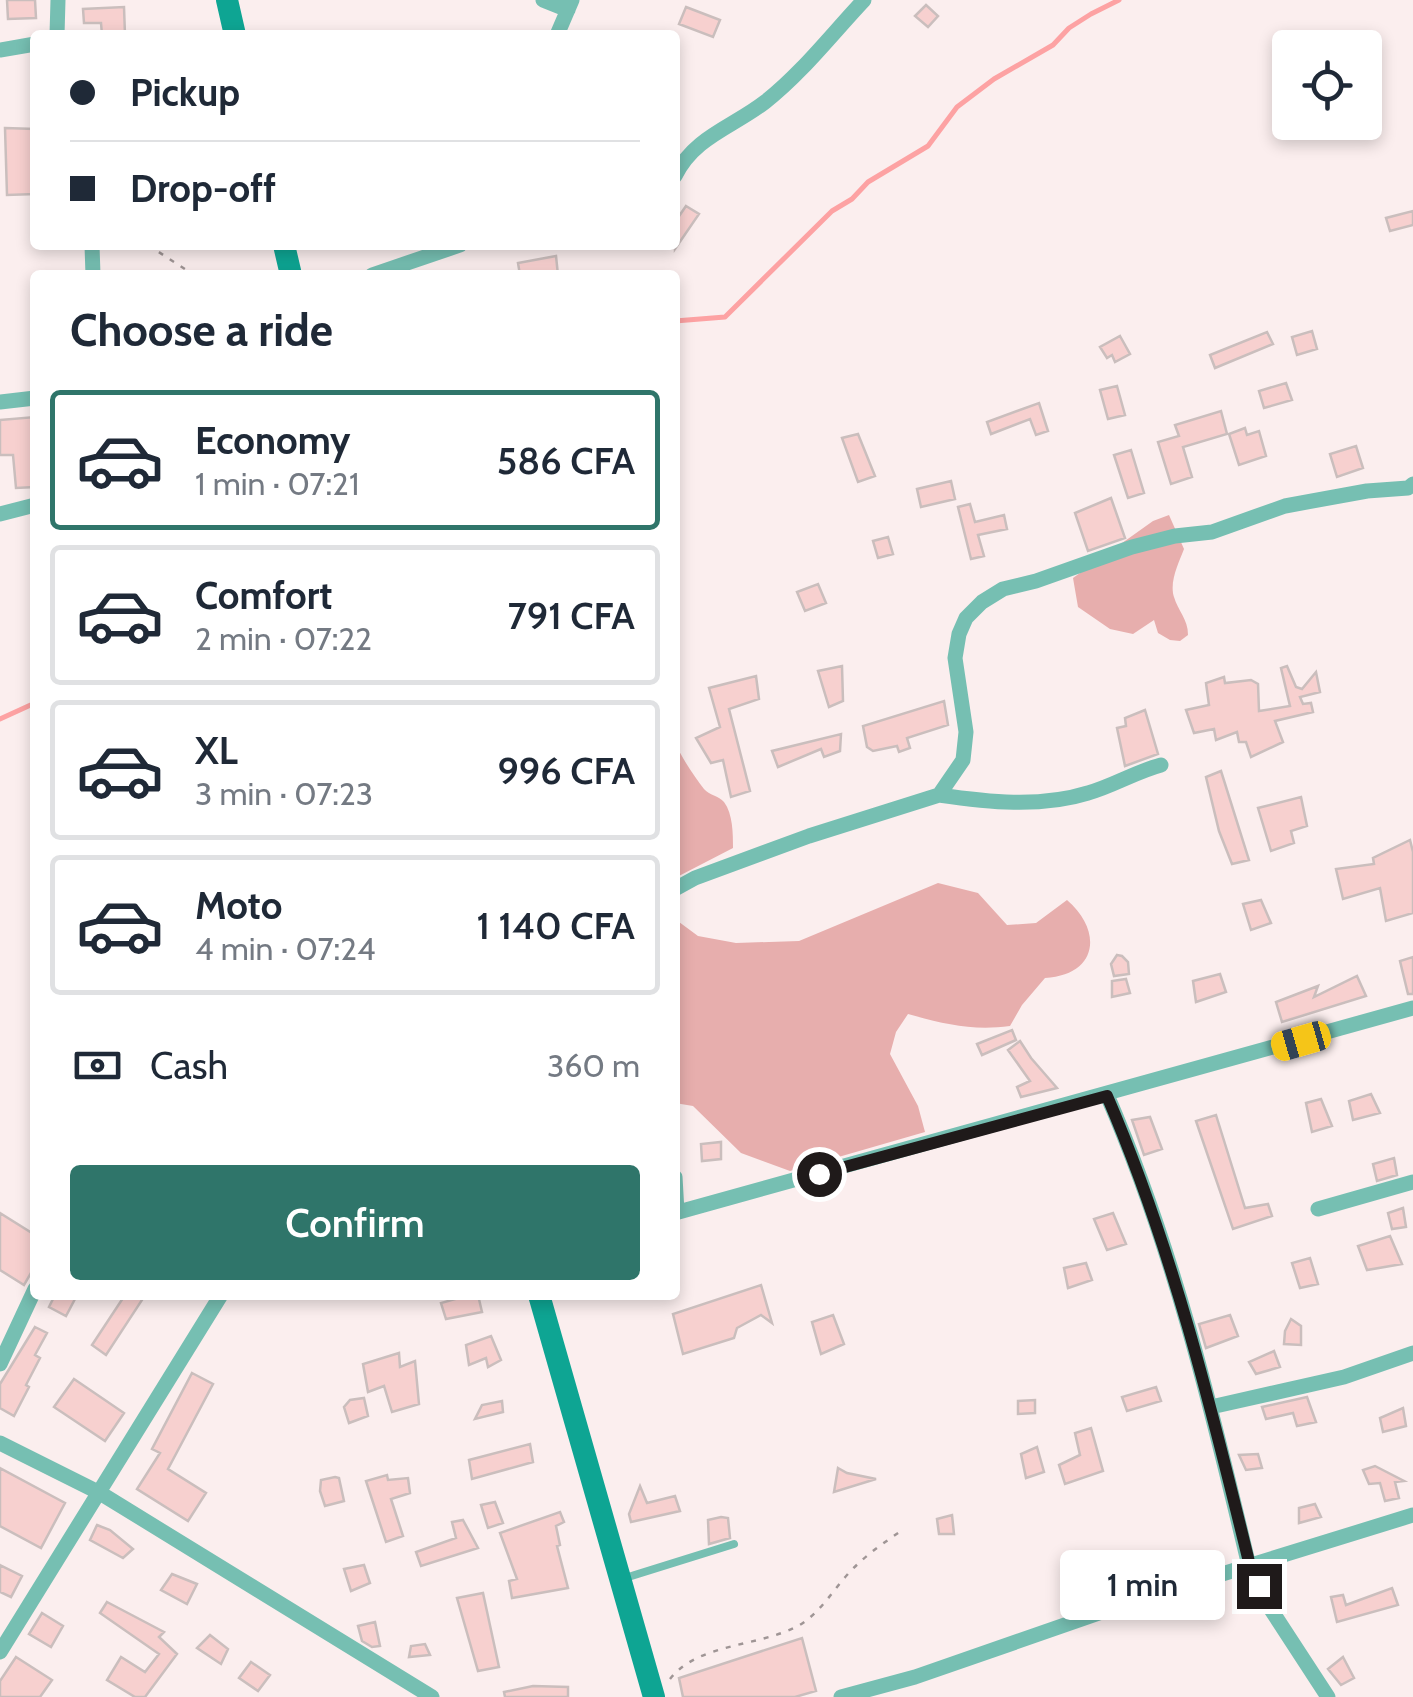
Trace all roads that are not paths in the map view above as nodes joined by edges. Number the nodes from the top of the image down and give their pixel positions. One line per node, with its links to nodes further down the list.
1 (58, 0): 6 (street)
2 (227, 0): 7 (main road)
3 (543, 0): 5 (street)
4 (864, 0): 11 (street)
5 (570, 5): 8 (street)
6 (57, 30)
7 (234, 30)
8 (559, 30)
9 (30, 45): 10 (street)
10 (0, 50)
11 (680, 165)
12 (445, 250): 13 (street)
13 (387, 270)
14 (30, 399): 15 (street)
15 (0, 402)
16 (1413, 484): 20 (street)
17 (30, 506): 18 (street)
18 (0, 514)
19 (1161, 765): 20 (street)
20 (939, 795): 21 (street)
21 (680, 887)
22 (1413, 1008): 23 (street)
23 (1107, 1096): 26 (street); 32 (street)
24 (1413, 1182): 25 (street)
25 (1318, 1208)
26 (680, 1211)
27 (30, 1300): 31 (street)
28 (219, 1300): 34 (street)
29 (540, 1300): 38 (main road)
30 (1413, 1353): 32 (street)
31 (0, 1364)
32 (1211, 1407): 37 (street)
33 (0, 1442): 34 (street)
34 (100, 1493): 39 (street); 41 (street)
35 (1413, 1515): 37 (street)
36 (734, 1544): 38 (lane)
37 (1250, 1566): 42 (street); 43 (street)
38 (620, 1580): 40 (main road)
39 (0, 1652)
40 (659, 1691)
41 (432, 1697)
42 (840, 1697)
43 (1328, 1697)

